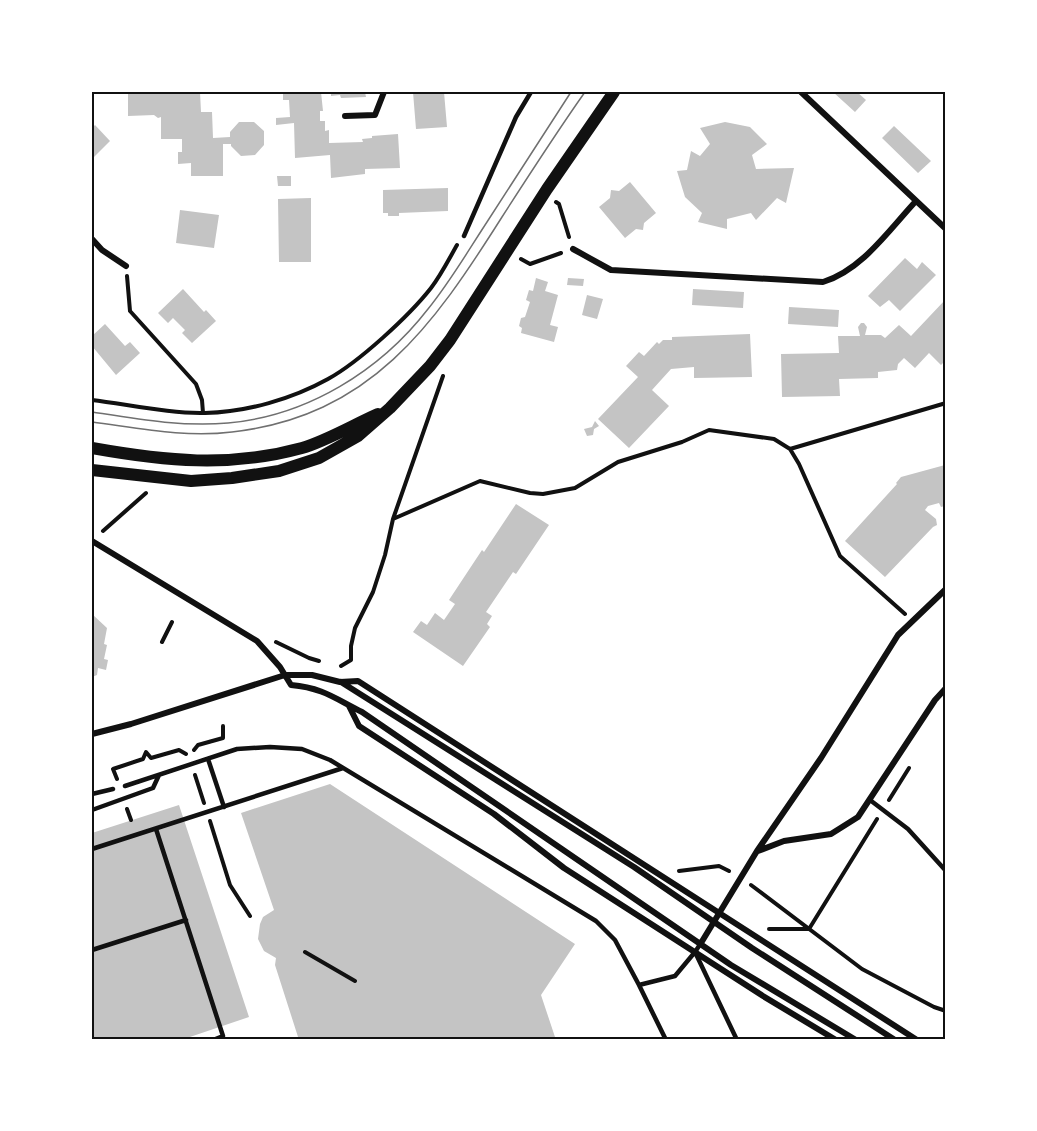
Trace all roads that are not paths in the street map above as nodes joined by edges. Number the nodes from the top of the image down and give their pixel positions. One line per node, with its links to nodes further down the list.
1 (384, 92): 5 (street)
2 (531, 92): 8 (lane)
3 (614, 92): 12 (main road)
4 (801, 92): 6 (street)
5 (345, 116)
6 (916, 201): 7 (street); 10 (street)
7 (945, 230)
8 (464, 236)
9 (92, 239): 11 (street)
10 (573, 249)
11 (126, 266)
12 (390, 408): 13 (main road); 14 (main road)
13 (92, 448)
14 (92, 470)
15 (92, 541): 17 (street)
16 (945, 589): 33 (street)
17 (285, 675): 18 (street); 20 (street); 21 (street)
18 (340, 682): 35 (street); 37 (street)
19 (945, 688): 28 (street)
20 (348, 705): 38 (street); 40 (street)
21 (92, 734)
22 (208, 759): 23 (lane); 24 (lane); 29 (lane)
23 (343, 768): 29 (lane); 41 (lane)
24 (159, 775): 25 (lane); 30 (lane)
25 (125, 786)
26 (114, 789): 27 (lane)
27 (92, 794)
28 (870, 800): 33 (street); 34 (lane)
29 (224, 807): 31 (lane)
30 (92, 810)
31 (156, 829): 32 (lane); 36 (lane)
32 (92, 849)
33 (757, 851): 35 (street)
34 (945, 871)
35 (720, 912): 37 (street); 48 (street)
36 (186, 920): 39 (lane); 42 (lane)
37 (714, 922): 38 (street); 47 (street)
38 (701, 943): 40 (lane); 46 (street)
39 (92, 951)
40 (695, 952): 41 (lane); 44 (lane); 45 (street)
41 (639, 985): 43 (lane)
42 (213, 1040)
43 (666, 1040)
44 (736, 1040)
45 (836, 1040)
46 (856, 1040)
47 (895, 1040)
48 (917, 1040)

